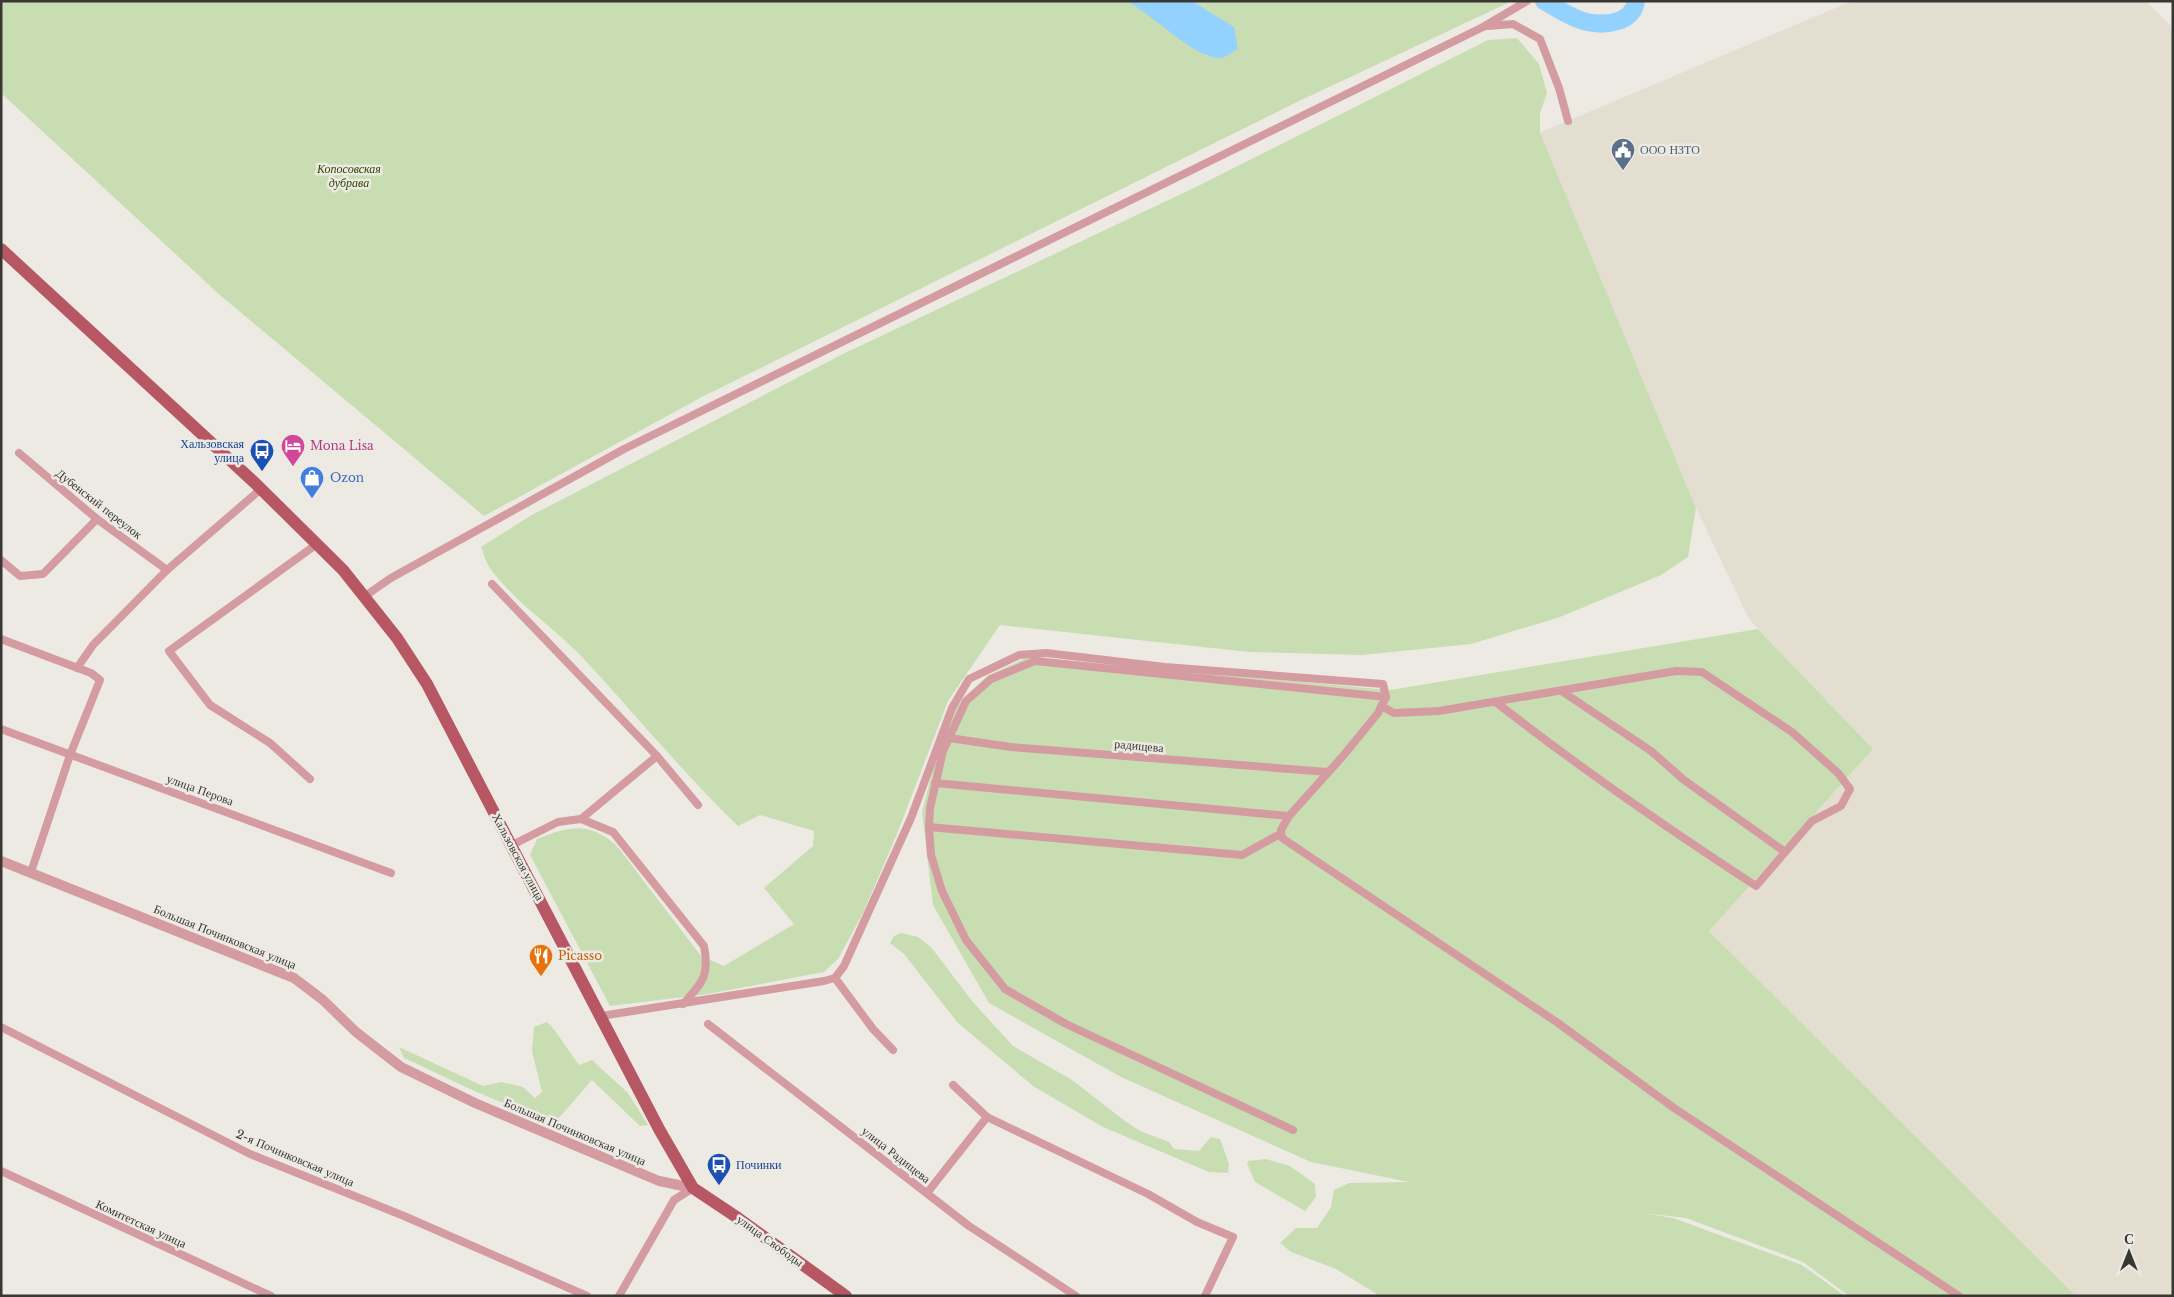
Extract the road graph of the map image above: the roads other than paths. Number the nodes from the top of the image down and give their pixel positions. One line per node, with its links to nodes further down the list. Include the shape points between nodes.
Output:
1 (1528, 1): 2 (street)
2 (1483, 26): 3 (street, via 1513,24 1540,39); 12 (street, via 624,449 391,578)
3 (1568, 121)
4 (1, 248): 6 (main road, Хальзовская улица)
5 (19, 453): 7 (street, Дубенский переулок)
6 (261, 490): 8 (main road, Хальзовская улица); 10 (street)
7 (97, 519): 9 (street, via 43,574 20,576); 10 (street, Дубенский переулок)
8 (317, 544): 12 (main road, Хальзовская улица); 24 (street, via 169,650 210,705 270,743)
9 (1, 560)
10 (167, 570): 14 (street, via 93,645)
11 (492, 584): 22 (street)
12 (365, 596): 31 (main road, Хальзовская улица, via 427,684)
13 (1, 639): 14 (street)
14 (78, 668): 21 (street, via 100,680)
15 (1563, 692): 17 (street); 32 (street, via 1651,751 1684,780); 32 (street, via 1676,671 1702,672 1792,732 1838,773 1850,789 1841,806 1812,821)
16 (1386, 697): 18 (street); 20 (street, via 1034,661 991,679 966,701); 36 (street, via 1383,684 1164,667 1046,653 1019,655 969,679 952,708 908,827 844,966)
17 (1497, 703): 18 (street, via 1394,713); 32 (street, via 1696,847 1756,886)
18 (1381, 706): 23 (street)
19 (1, 729): 21 (street, улица Перова)
20 (949, 738): 23 (street, радищева, via 1011,747); 25 (street)
21 (70, 755): 34 (street); 35 (street, улица Перова)
22 (657, 756): 26 (street); 28 (street)
23 (1328, 772): 27 (street)
24 (310, 779)
25 (935, 783): 27 (street); 29 (street)
26 (698, 805)
27 (1289, 816): 30 (street)
28 (581, 819): 31 (street, via 558,822); 37 (street, via 613,832 704,946 708,964 700,985)
29 (929, 827): 30 (street, via 1242,855); 44 (street, via 931,855 942,891 966,940 1005,988 1066,1024)
30 (1280, 834): 54 (street, via 1558,1024 1674,1108)
31 (512, 845): 38 (main road, Хальзовская улица)
32 (1786, 852)
33 (1, 862): 34 (street, Большая Починковская улица)
34 (31, 872): 46 (street, Большая Починковская улица, via 294,978 401,1067 659,1182)
35 (391, 873)
36 (834, 978): 37 (street); 41 (street)
37 (683, 1004): 38 (street)
38 (601, 1016): 46 (main road, Хальзовская улица)
39 (708, 1024): 47 (street, улица Радищева)
40 (1, 1027): 49 (street, 2-я Починковская улица, via 250,1154 404,1216)
41 (893, 1050)
42 (953, 1085): 43 (street)
43 (987, 1117): 47 (street); 53 (street, via 1233,1237)
44 (1293, 1130)
45 (1, 1171): 48 (street, Комитетская улица)
46 (692, 1188): 50 (street, via 674,1200); 51 (main road, улица Свободы)
47 (927, 1193): 52 (street, улица Радищева, via 970,1226)
48 (271, 1296)
49 (587, 1296)
50 (619, 1296)
51 (846, 1296)
52 (1076, 1296)
53 (1205, 1296)
54 (1959, 1296)

